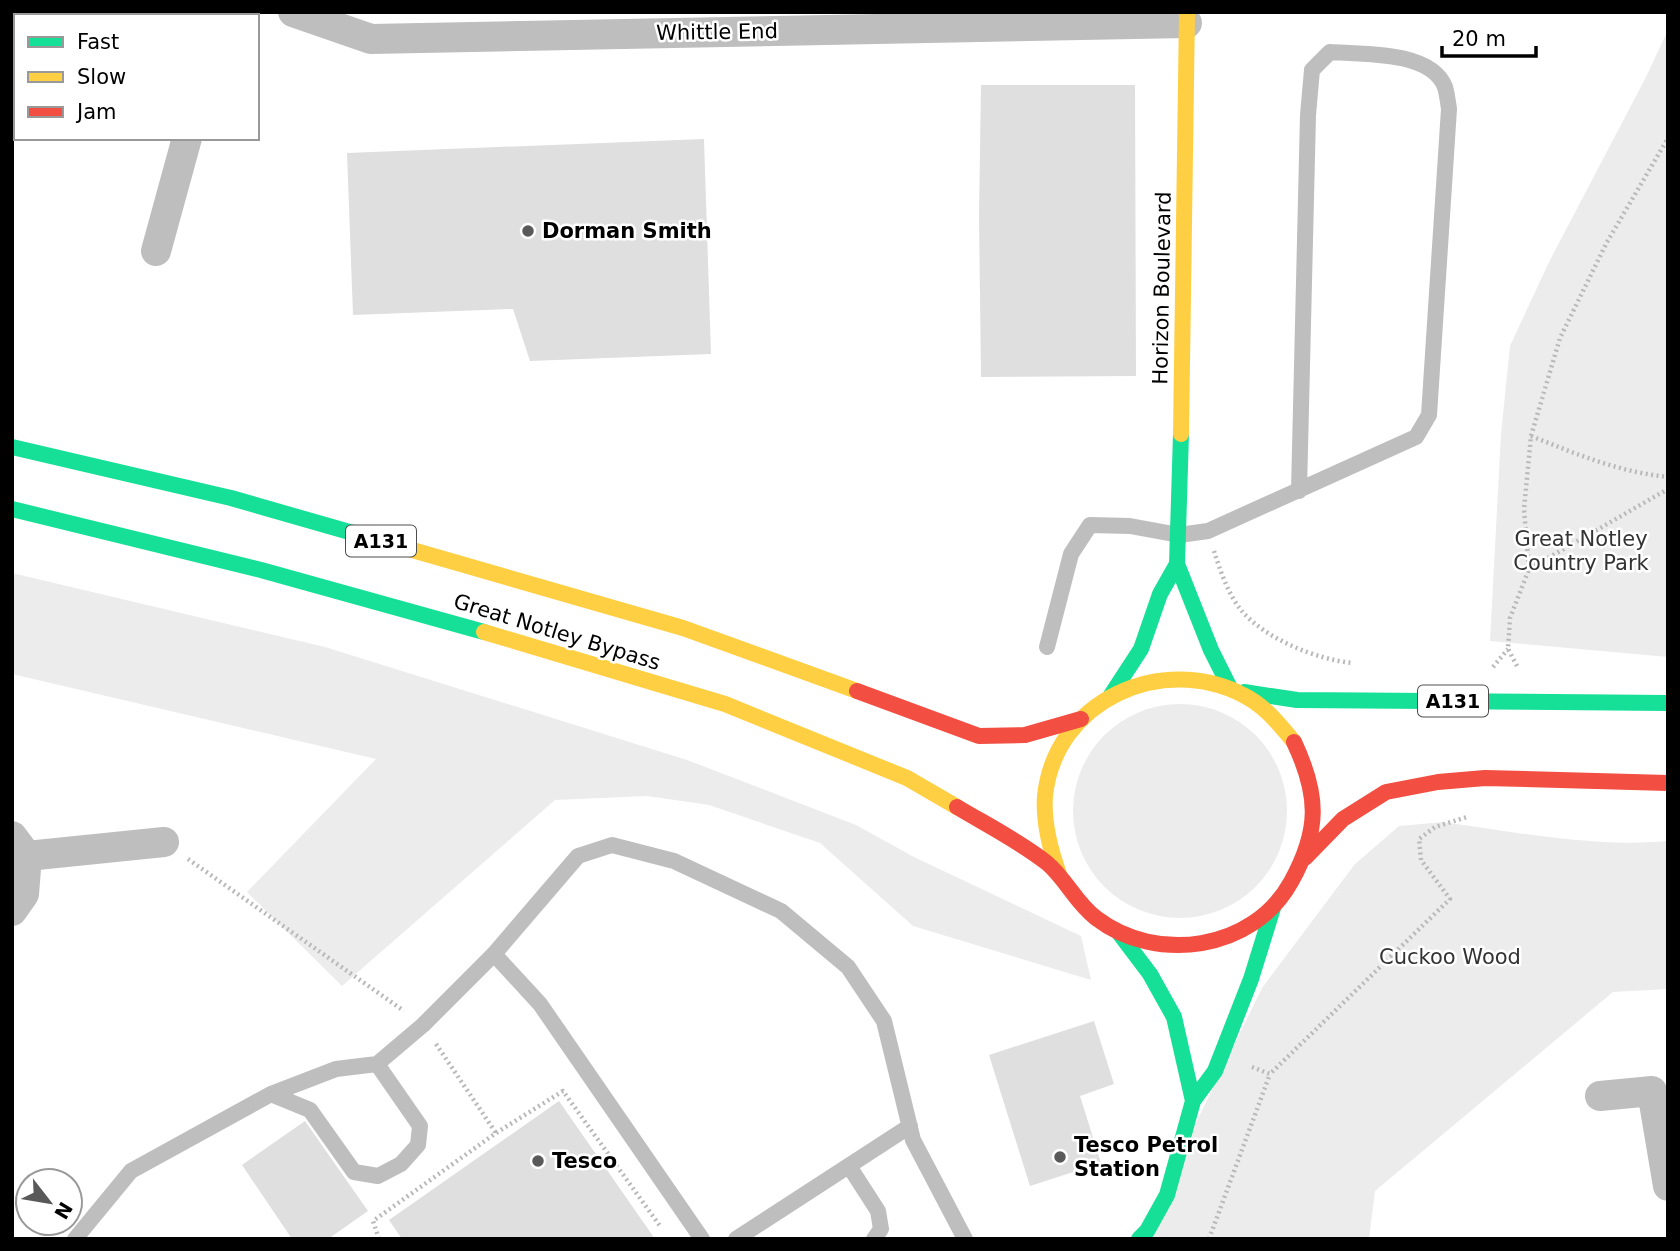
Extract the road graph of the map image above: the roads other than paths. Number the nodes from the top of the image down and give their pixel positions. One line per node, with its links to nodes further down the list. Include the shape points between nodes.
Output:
1 (293, 12): 2 (street, Whittle End, via 371,38)
2 (1187, 18): 8 (main road, Horizon Boulevard)
3 (186, 140): 4 (street)
4 (156, 251)
5 (12, 447): 14 (main road, Great Notley Bypass / A131, via 231,498 683,628 979,736 1025,735)
6 (1299, 491): 6 (lane, via 1416,438 1429,415 1449,109 1444,85 1429,68 1399,57 1330,52 1312,70); 8 (lane, via 1208,531)
7 (12, 509): 19 (main road, Great Notley Bypass, via 151,539 351,592 727,705 914,781 1025,848)
8 (1179, 535): 9 (main road, Horizon Boulevard); 10 (lane, via 1090,525 1071,554)
9 (1177, 564): 11 (main road, Horizon Boulevard, via 1211,650); 12 (main road, Horizon Boulevard, via 1160,594 1141,649)
10 (1047, 647)
11 (1234, 689): 12 (main road, via 1190,677 1149,680); 13 (main road, A131, via 1297,700); 18 (main road, via 1271,713 1296,744 1310,780 1313,820)
12 (1111, 695): 14 (main road)
13 (1668, 704)
14 (1081, 719): 19 (main road, via 1057,753 1045,793 1046,835)
15 (1668, 783): 18 (main road, via 1485,778 1386,792 1343,819)
16 (164, 842): 17 (street)
17 (20, 846): 21 (street, via 24,894)
18 (1305, 858): 20 (main road, via 1292,885)
19 (1059, 874): 22 (main road, via 1085,908)
20 (1273, 908): 22 (main road, via 1239,932 1200,945 1159,945); 27 (main road, via 1215,1072)
21 (12, 911)
22 (1119, 933): 27 (main road, via 1174,1017)
23 (494, 954): 24 (lane); 28 (lane, via 578,856 611,845 674,861 781,911 848,967 884,1021); 32 (lane, via 540,1004)
24 (377, 1064): 25 (lane, via 336,1069); 25 (lane, via 420,1126 418,1145 401,1164 377,1176 354,1172 310,1110)
25 (271, 1094): 31 (lane, via 131,1171)
26 (1600, 1097): 30 (street, via 1652,1091)
27 (1193, 1101): 36 (main road, via 1167,1195)
28 (910, 1126): 29 (lane); 35 (lane)
29 (849, 1166): 33 (lane); 34 (lane, via 878,1212 881,1228)
30 (1668, 1186)
31 (75, 1239)
32 (702, 1239)
33 (736, 1239)
34 (874, 1239)
35 (965, 1239)
36 (1139, 1239)

